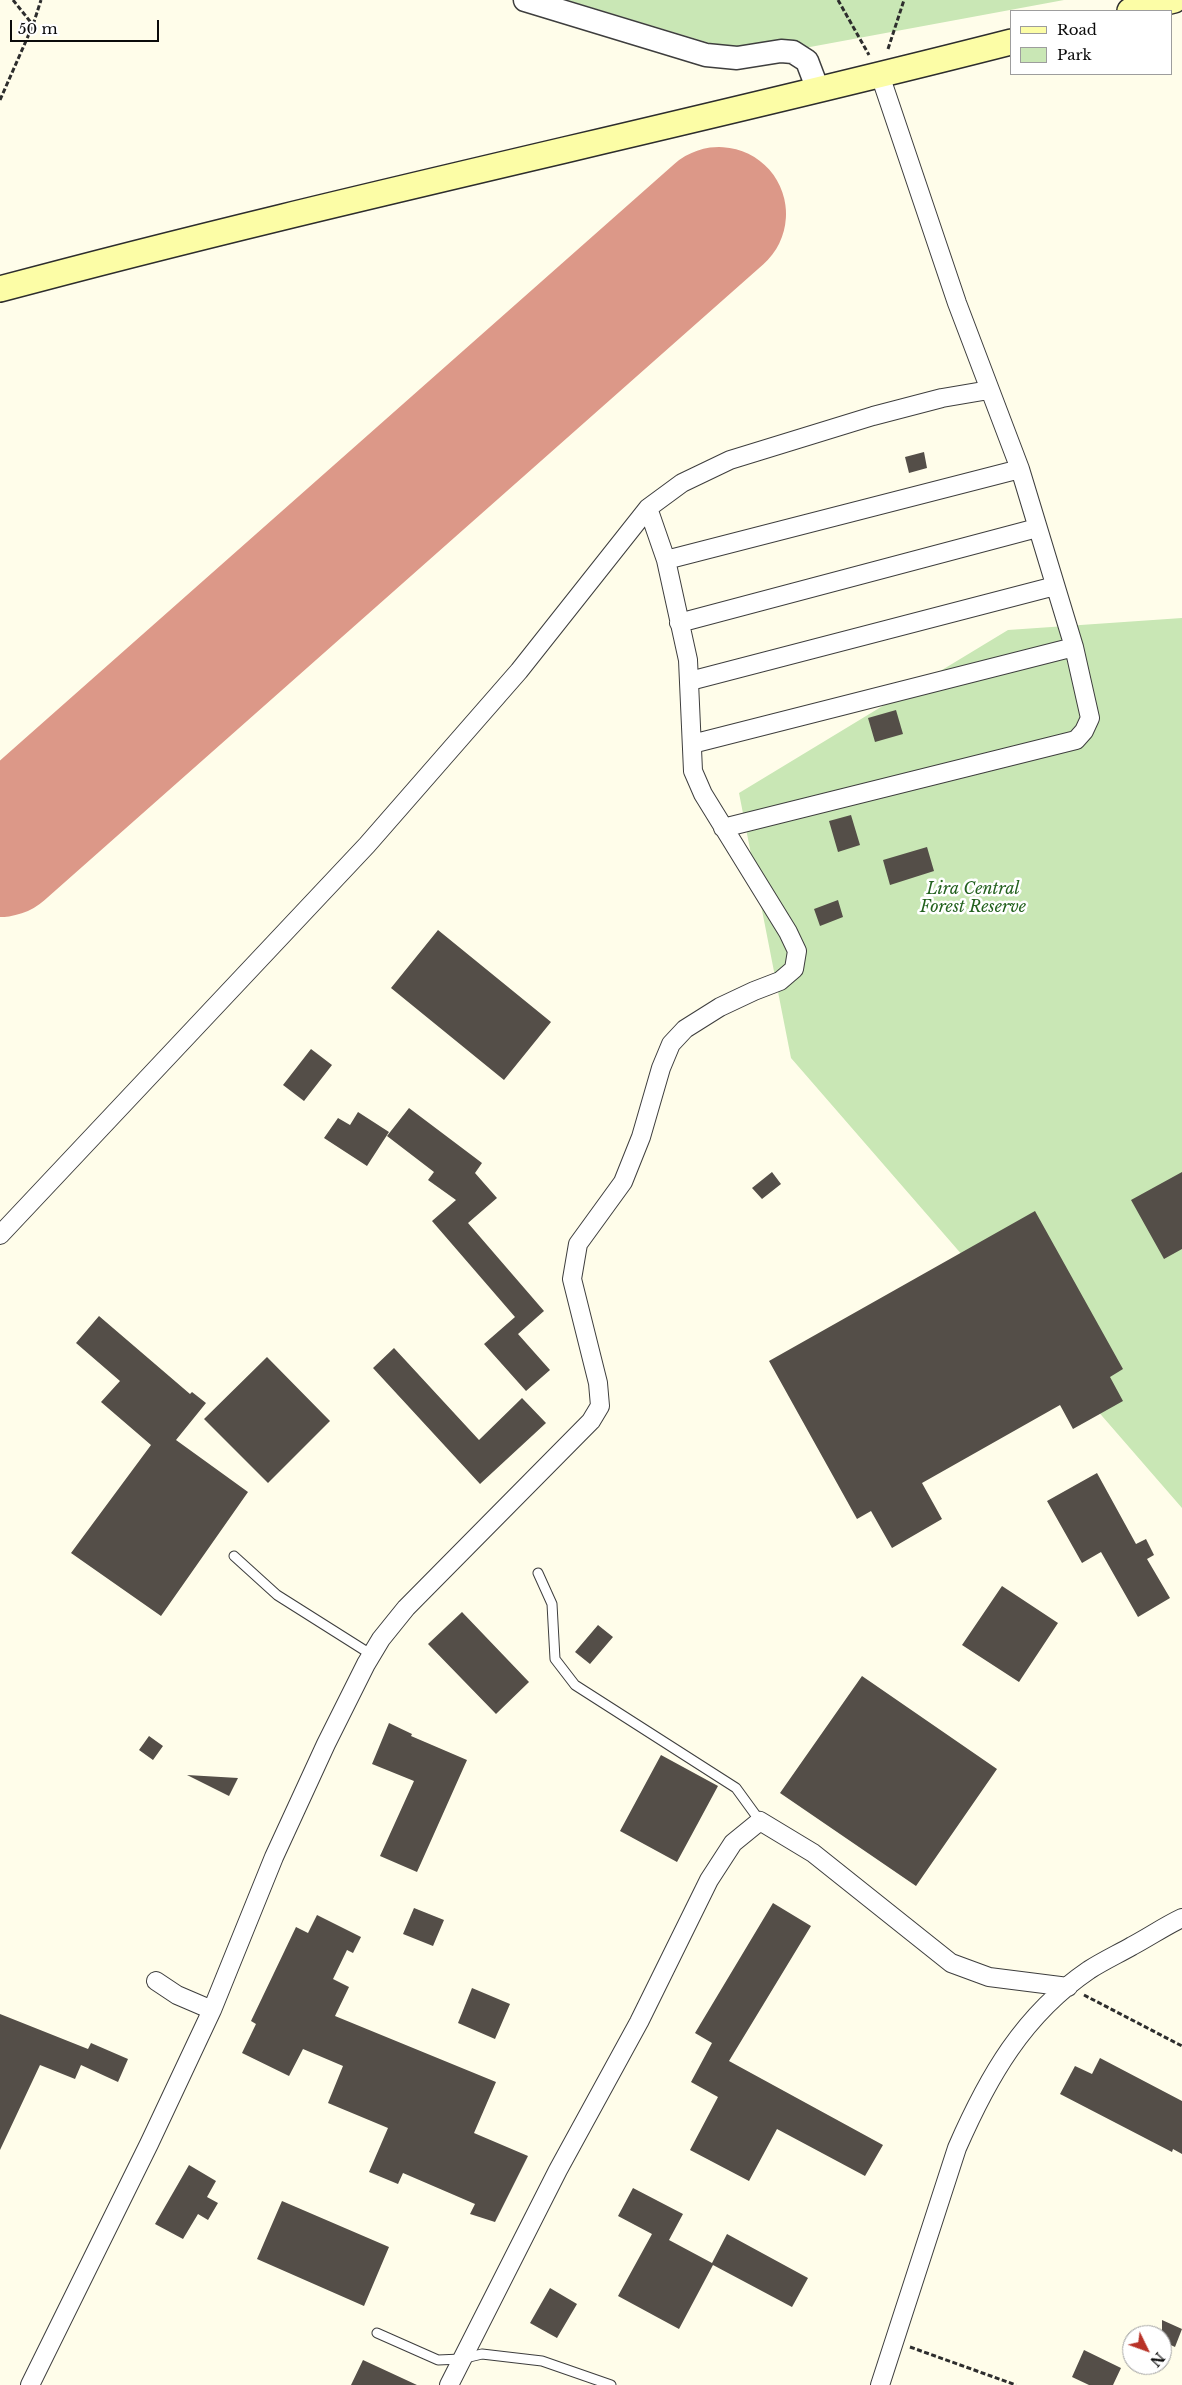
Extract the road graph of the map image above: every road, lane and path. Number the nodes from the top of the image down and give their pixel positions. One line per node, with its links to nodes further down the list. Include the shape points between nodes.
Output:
1 (13, 0): 8 (path)
2 (41, 0): 8 (path)
3 (525, 0): 11 (street, via 706,55 737,58 793,52 807,61)
4 (838, 0): 10 (path)
5 (904, 0): 10 (path)
6 (1174, 0): 7 (main road)
7 (1134, 10)
8 (33, 25): 12 (path)
9 (1010, 42): 10 (main road)
10 (880, 75): 11 (main road); 14 (street)
11 (818, 90): 13 (main road, via 150,249)
12 (0, 100)
13 (0, 289)
14 (989, 390): 15 (street); 16 (street, via 890,412 730,460 682,483)
15 (1020, 469): 17 (street); 18 (street)
16 (648, 508): 18 (street); 25 (street, via 518,671 367,845)
17 (1037, 528): 19 (street); 20 (street)
18 (666, 560): 20 (street)
19 (1055, 586): 21 (street); 22 (street)
20 (679, 622): 22 (street)
21 (1074, 647): 23 (street); 24 (street, via 1090,718 1076,740)
22 (690, 681): 23 (street)
23 (692, 744): 24 (street, via 693,771)
24 (723, 828): 28 (street, via 788,932 797,951 794,969 780,981 720,1007 686,1029 670,1044 641,1137 623,1182 578,1244 573,1267 572,1279 598,1383 600,1406 590,1421 406,1608)
25 (0, 1236)
26 (234, 1556): 28 (lane, via 277,1595)
27 (538, 1573): 29 (lane, via 552,1604 555,1659 575,1685 736,1788)
28 (372, 1655): 33 (street, via 300,1798)
29 (760, 1821): 32 (street, via 813,1854 951,1963 989,1977); 37 (street, via 732,1843 709,1880 640,2022 562,2162)
30 (1182, 1918): 32 (street, via 1089,1970)
31 (156, 1982): 33 (street)
32 (1068, 1987): 34 (path); 36 (street, via 1030,2022 1012,2044 974,2110 943,2187)
33 (212, 2010): 38 (street)
34 (1182, 2046)
35 (377, 2333): 37 (lane, via 438,2360)
36 (895, 2342): 41 (street); 42 (path)
37 (461, 2359): 39 (street); 40 (lane, via 482,2354 542,2361)
38 (30, 2385)
39 (449, 2385)
40 (611, 2385)
41 (880, 2385)
42 (1016, 2385)

